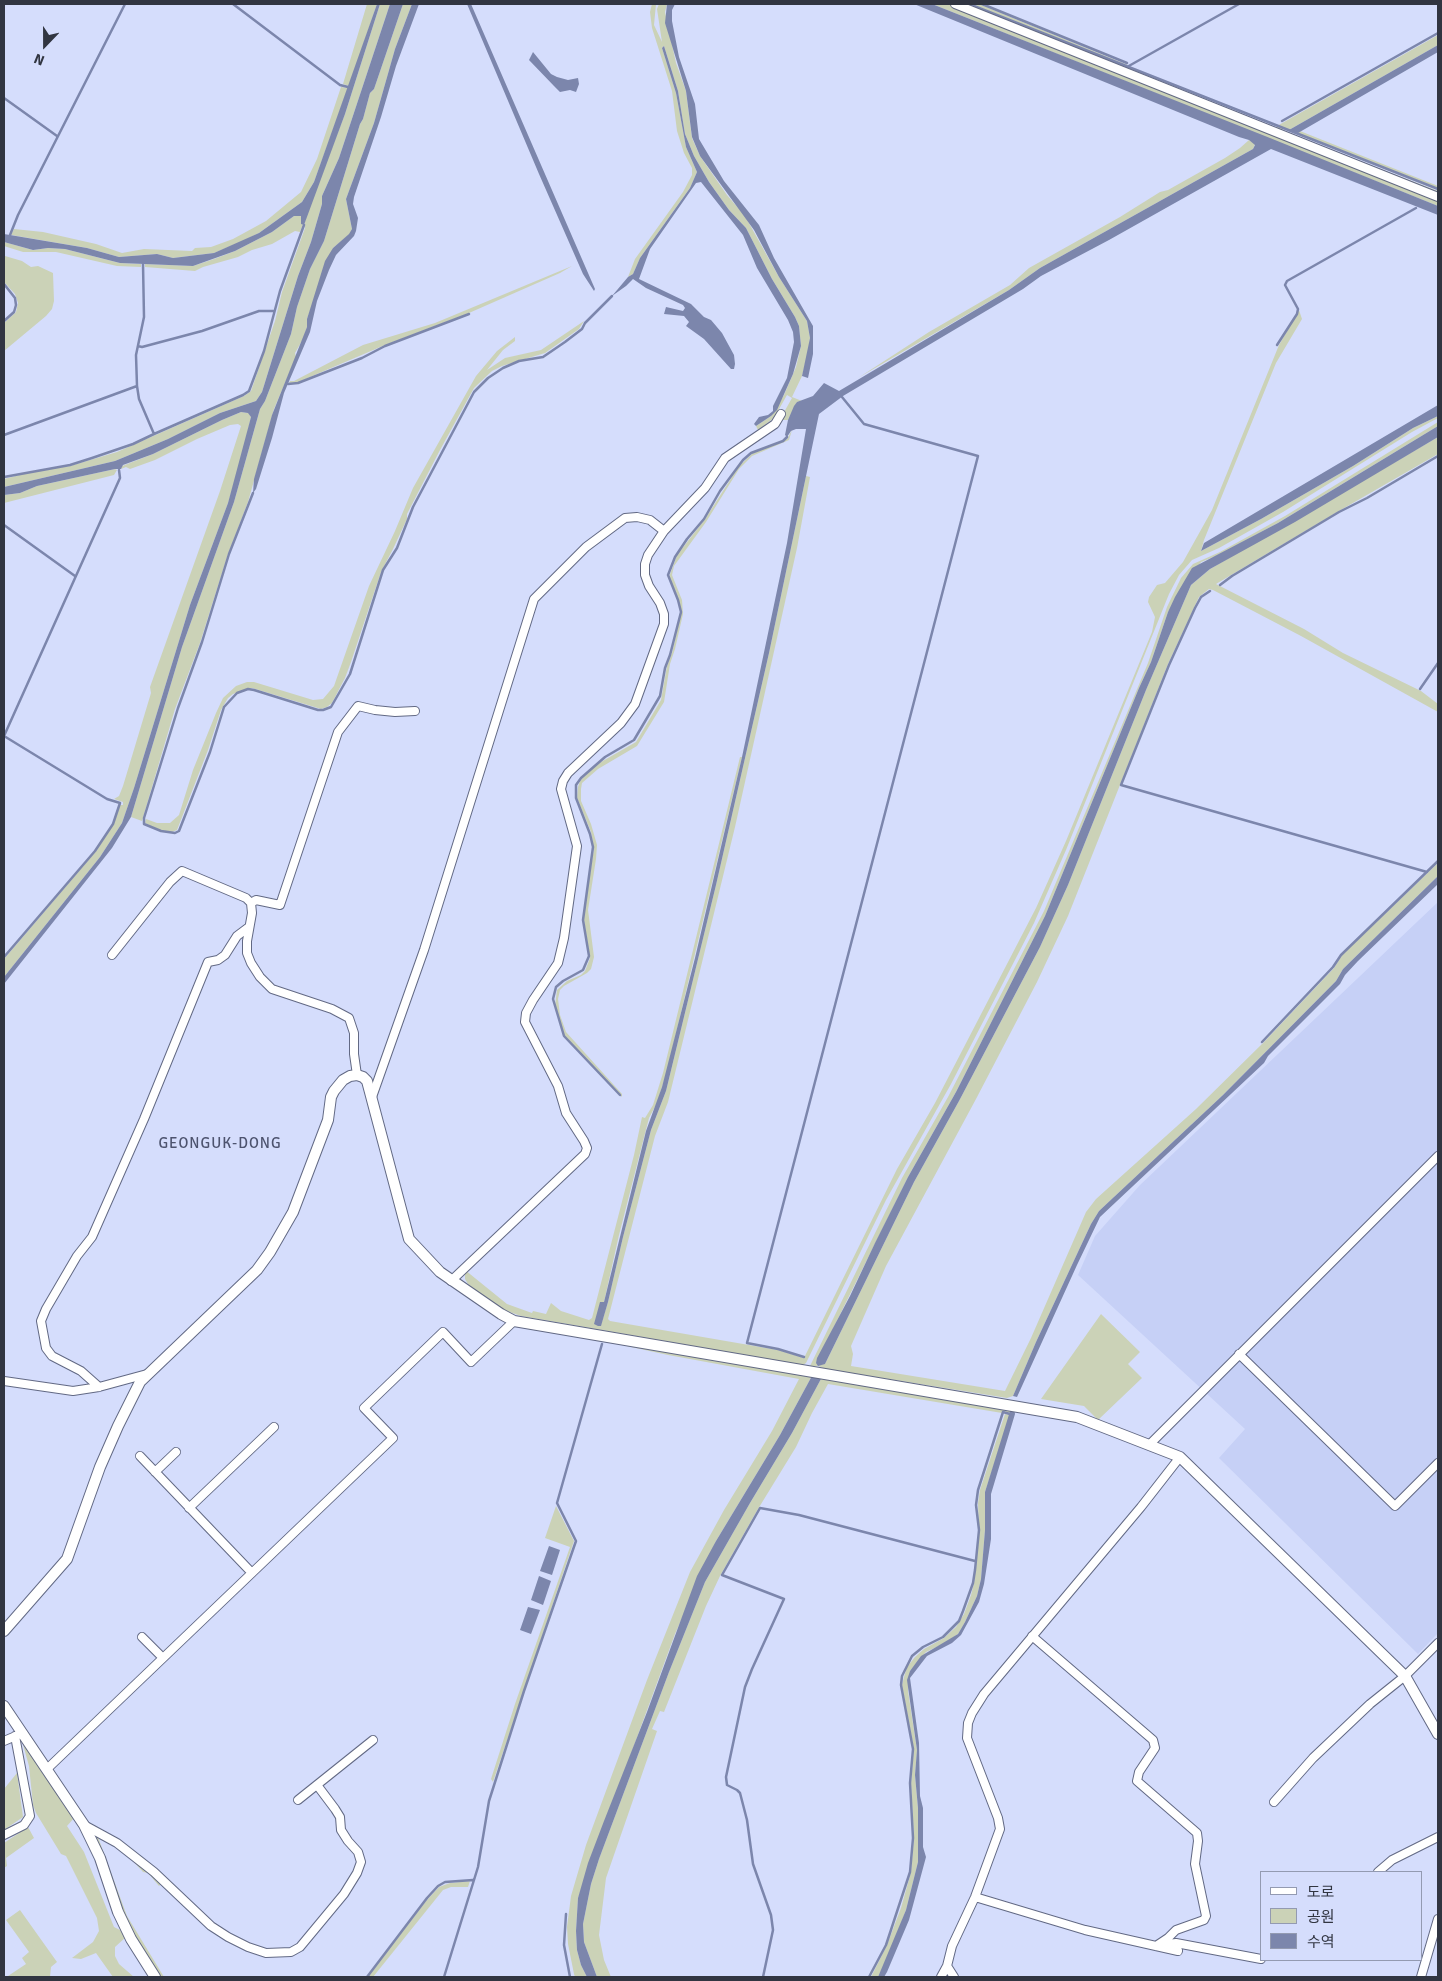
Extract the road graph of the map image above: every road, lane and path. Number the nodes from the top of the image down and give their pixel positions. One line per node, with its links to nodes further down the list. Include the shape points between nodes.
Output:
1 (956, 4): 2 (street)
2 (1438, 197)
3 (782, 414): 4 (street, via 775,424 725,458 705,488)
4 (664, 531): 10 (street, via 650,520 625,518 586,548 534,600 424,950); 12 (street, via 648,555 645,575 660,603 664,624 635,704 621,723 563,781 562,790 577,846 564,938 558,962 526,1013 525,1022 558,1086 566,1113 584,1141 586,1154)
5 (415, 711): 6 (street, via 395,712 358,706 338,732 280,905 256,900)
6 (251, 903): 7 (street); 8 (street, via 182,871)
7 (249, 927): 9 (street, via 247,952 260,977 272,988 349,1018 354,1033); 17 (street, via 236,936 225,955 208,962 92,1237 72,1264 42,1321 46,1348 52,1356 81,1371)
8 (112, 955)
9 (357, 1075): 10 (street, via 368,1081); 15 (street, via 343,1080 331,1097 328,1120 297,1203 270,1252 257,1270)
10 (372, 1096): 12 (street, via 409,1239)
11 (1438, 1156): 14 (street)
12 (451, 1280): 13 (street)
13 (514, 1321): 19 (street, via 1077,1417); 26 (street, via 471,1362 443,1332 378,1394 364,1408 394,1438)
14 (1239, 1354): 19 (street); 23 (street, via 1395,1506)
15 (147, 1374): 17 (street); 27 (street, via 140,1382 100,1467 67,1560)
16 (4, 1382): 17 (street, via 73,1391)
17 (99, 1387)
18 (274, 1427): 25 (street)
19 (1149, 1445): 22 (street)
20 (176, 1452): 24 (street)
21 (140, 1456): 24 (street)
22 (1180, 1457): 28 (street, via 1142,1507); 32 (street)
23 (1438, 1463)
24 (155, 1472): 25 (street)
25 (189, 1508): 26 (street)
26 (252, 1573): 31 (street)
27 (4, 1631)
28 (1032, 1636): 46 (street, via 977,1703 968,1723 967,1738 1000,1829); 48 (street, via 1154,1740 1155,1748 1139,1772 1137,1781 1197,1833 1195,1864 1206,1916 1204,1920 1176,1930)
29 (142, 1637): 31 (street)
30 (1438, 1643): 32 (street)
31 (163, 1658): 38 (street)
32 (1405, 1676): 35 (street); 41 (street, via 1313,1758)
33 (4, 1706): 34 (street)
34 (19, 1734): 37 (street); 38 (street); 43 (street, via 30,1816 24,1825)
35 (1438, 1734)
36 (372, 1740): 39 (street)
37 (4, 1741)
38 (47, 1769): 42 (street)
39 (317, 1786): 40 (street); 42 (street, via 335,1809 341,1830 358,1852 361,1862 344,1894 300,1946 291,1952 266,1953 228,1937 117,1843)
40 (298, 1800)
41 (1274, 1802)
42 (84, 1825): 52 (street, via 100,1858 118,1912)
43 (4, 1835)
44 (1438, 1837): 45 (street, via 1392,1860)
45 (1379, 1871)
46 (975, 1898): 48 (street, via 1085,1930); 51 (street, via 952,1946)
47 (1438, 1920): 55 (street)
48 (1156, 1946): 49 (street); 50 (street, via 1176,1943)
49 (1178, 1951)
50 (1260, 1959)
51 (947, 1966): 53 (street); 54 (street)
52 (155, 1977)
53 (941, 1977)
54 (954, 1977)
55 (1421, 1977)

